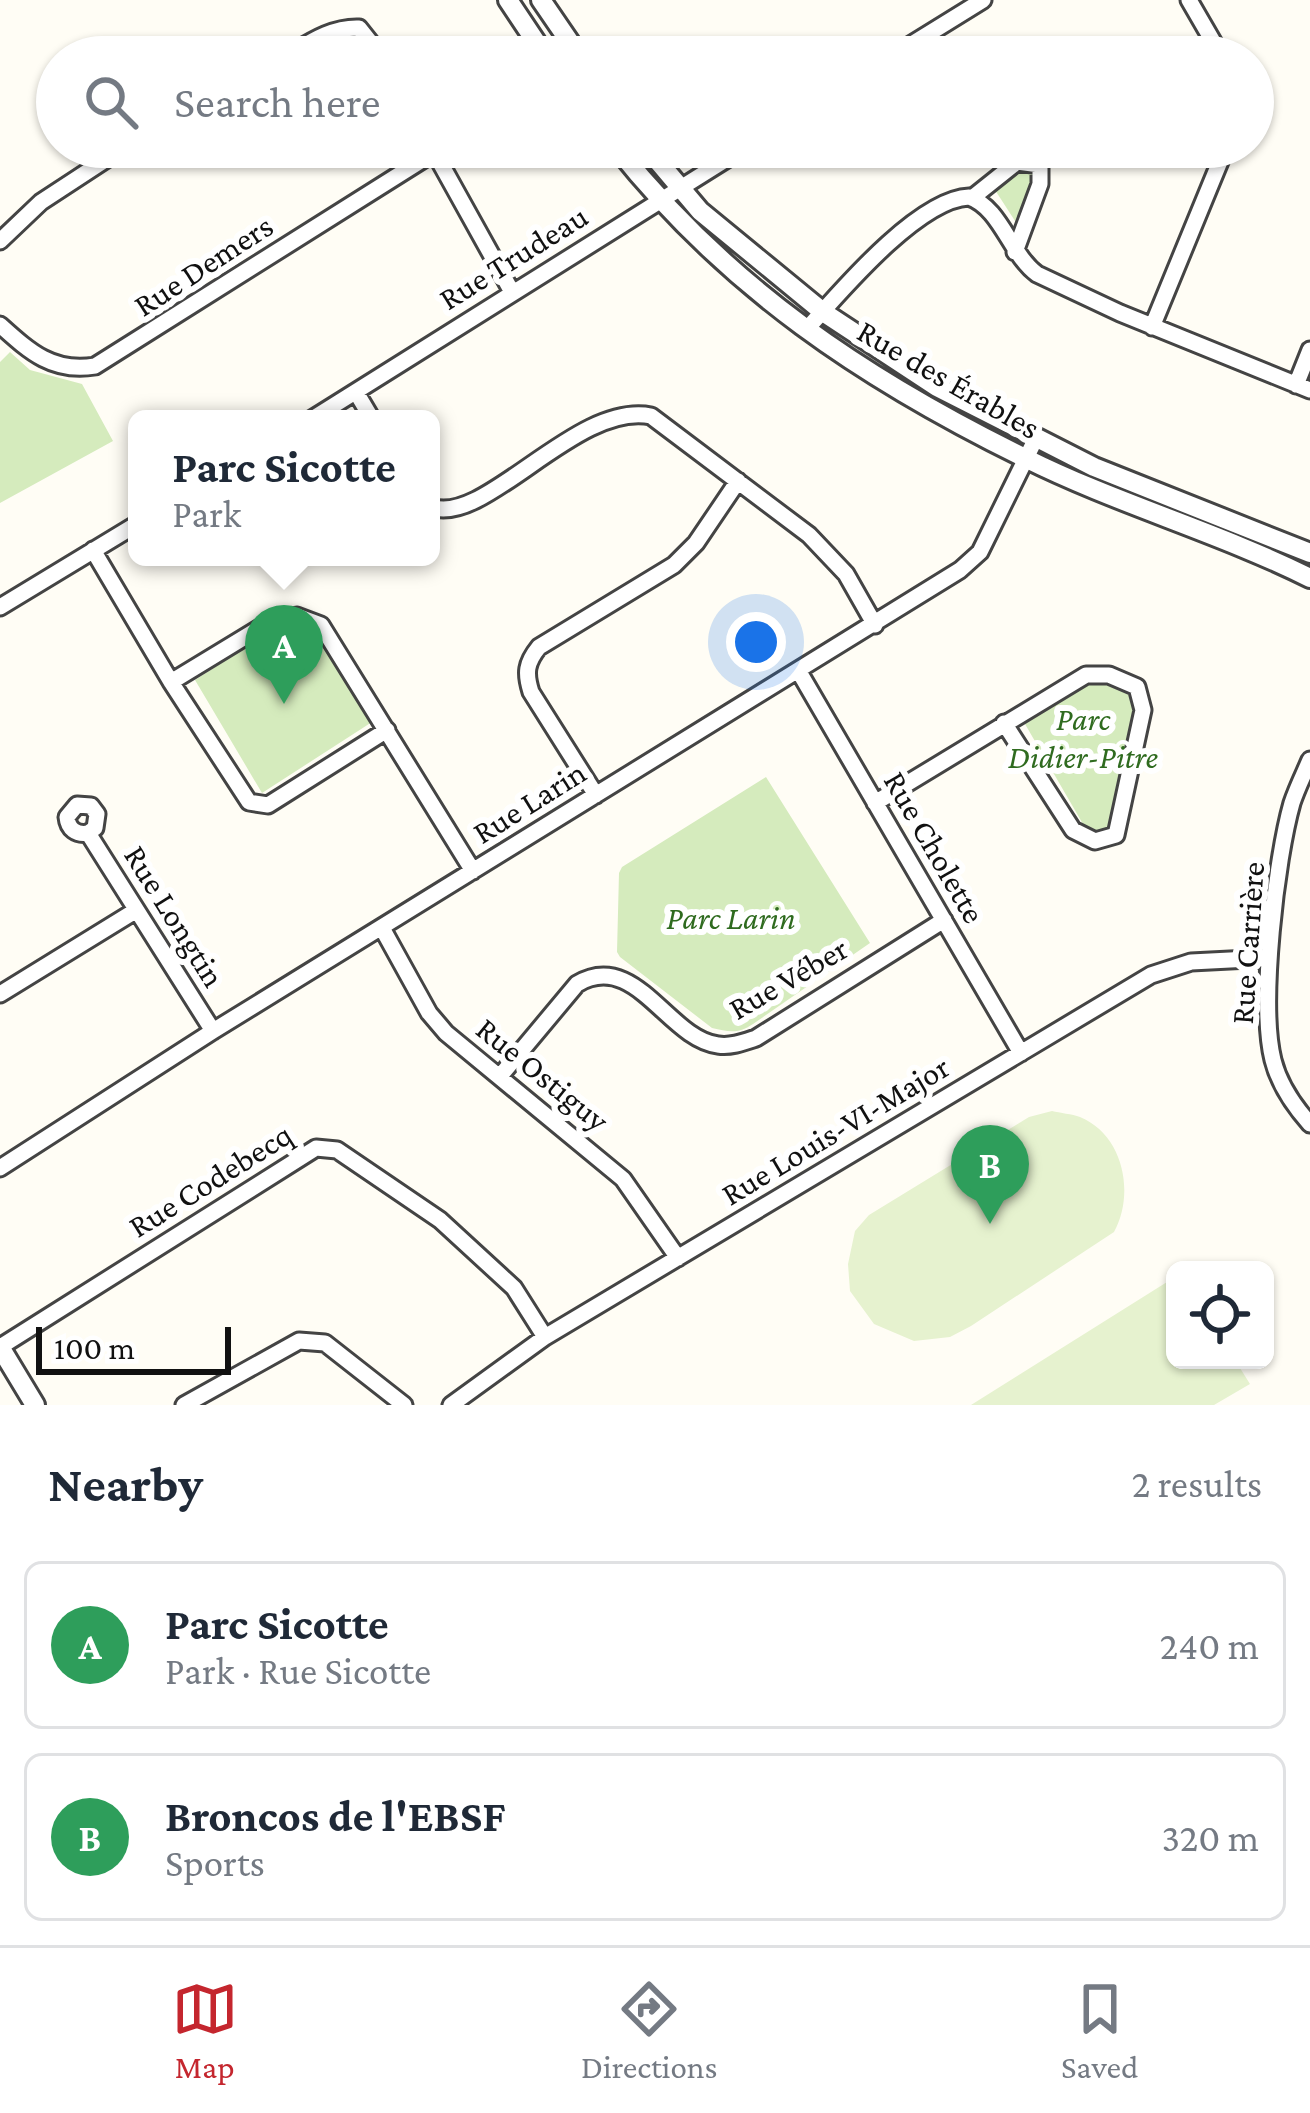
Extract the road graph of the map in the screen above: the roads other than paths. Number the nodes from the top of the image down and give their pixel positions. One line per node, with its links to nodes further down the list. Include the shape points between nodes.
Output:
1 (508, 0): 7 (street)
2 (541, 0): 8 (street)
3 (983, 0): 9 (street)
4 (1189, 0): 10 (street)
5 (326, 36): 6 (street, via 344,27)
6 (365, 36)
7 (532, 36)
8 (566, 36)
9 (925, 36)
10 (1210, 36)
11 (93, 168): 23 (street)
12 (405, 168): 27 (street, Rue Demers, via 95,366 51,365)
13 (443, 168): 25 (street)
14 (633, 168): 22 (street, Rue des Érables)
15 (662, 168): 20 (street, Rue des Érables)
16 (712, 168): 20 (street, Rue Trudeau)
17 (1010, 168): 21 (street)
18 (1040, 168): 24 (street)
19 (1217, 168): 28 (street)
20 (679, 189): 22 (street, Rue Trudeau); 26 (street, Rue des Érables)
21 (972, 198): 24 (street, via 987,207); 26 (street, via 950,202 893,239)
22 (659, 201): 25 (street, Rue Trudeau); 29 (street, Rue des Érables)
23 (0, 241)
24 (1015, 252): 28 (street, via 1063,288)
25 (512, 292): 32 (street, Rue Trudeau)
26 (823, 312): 29 (street); 35 (street, Rue des Érables, via 937,387)
27 (0, 326)
28 (1153, 327): 31 (street)
29 (807, 329): 36 (street, Rue des Érables, via 880,380)
30 (1310, 350): 31 (street)
31 (1303, 388)
32 (356, 392): 33 (street, Rue Trudeau); 34 (street)
33 (327, 410)
34 (367, 410)
35 (1036, 438): 36 (street, Rue Larin); 41 (street, Rue des Érables)
36 (1026, 459): 42 (street, Rue des Érables); 44 (street, Rue Larin, via 980,552)
37 (738, 482): 38 (street, via 651,416 632,412 597,423 470,502); 44 (street, via 829,554); 50 (street, via 674,565 528,660 531,692)
38 (440, 510)
39 (128, 529): 40 (street)
40 (93, 550): 43 (street); 46 (street)
41 (1310, 554)
42 (1310, 578)
43 (0, 607)
44 (875, 625): 45 (street, Rue Larin)
45 (798, 670): 50 (street, Rue Larin); 51 (street, Rue Cholette)
46 (171, 682): 48 (street, via 273,620 309,619 329,635); 48 (street, via 254,805 268,806)
47 (1004, 723): 47 (street, via 1072,830 1095,841 1116,835 1143,710 1137,687 1086,675); 51 (street)
48 (387, 730): 53 (street)
49 (1310, 760): 57 (street, Rue Carrière, via 1285,838)
50 (596, 796): 53 (street, Rue Larin)
51 (875, 803): 55 (street, Rue Cholette)
52 (88, 833): 54 (street, Rue Longtin)
53 (473, 871): 56 (street, Rue Larin)
54 (135, 911): 58 (street); 59 (street, Rue Longtin)
55 (944, 920): 60 (street, Rue Cholette); 61 (street, Rue Véber, via 736,1044 714,1046 618,976 590,976)
56 (382, 928): 59 (street, Rue Larin); 61 (street, Rue Ostiguy, via 429,1013)
57 (1269, 958): 60 (street, Rue Louis-VI-Major, via 1191,962 1151,975); 62 (street, Rue Carrière, via 1274,1061)
58 (0, 994)
59 (213, 1031): 63 (street, Rue Larin)
60 (1021, 1053): 64 (street, Rue Louis-VI-Major)
61 (501, 1075): 64 (street, Rue Ostiguy, via 623,1179)
62 (1310, 1124)
63 (0, 1168)
64 (678, 1258): 65 (street, Rue Louis-VI-Major)
65 (545, 1337): 66 (street, Rue Codebecq, via 514,1288 440,1220 337,1150 316,1148); 70 (street, Rue Louis-VI-Major)
66 (0, 1347): 67 (street)
67 (35, 1405)
68 (184, 1405): 69 (street, via 312,1340)
69 (404, 1405)
70 (451, 1405)

